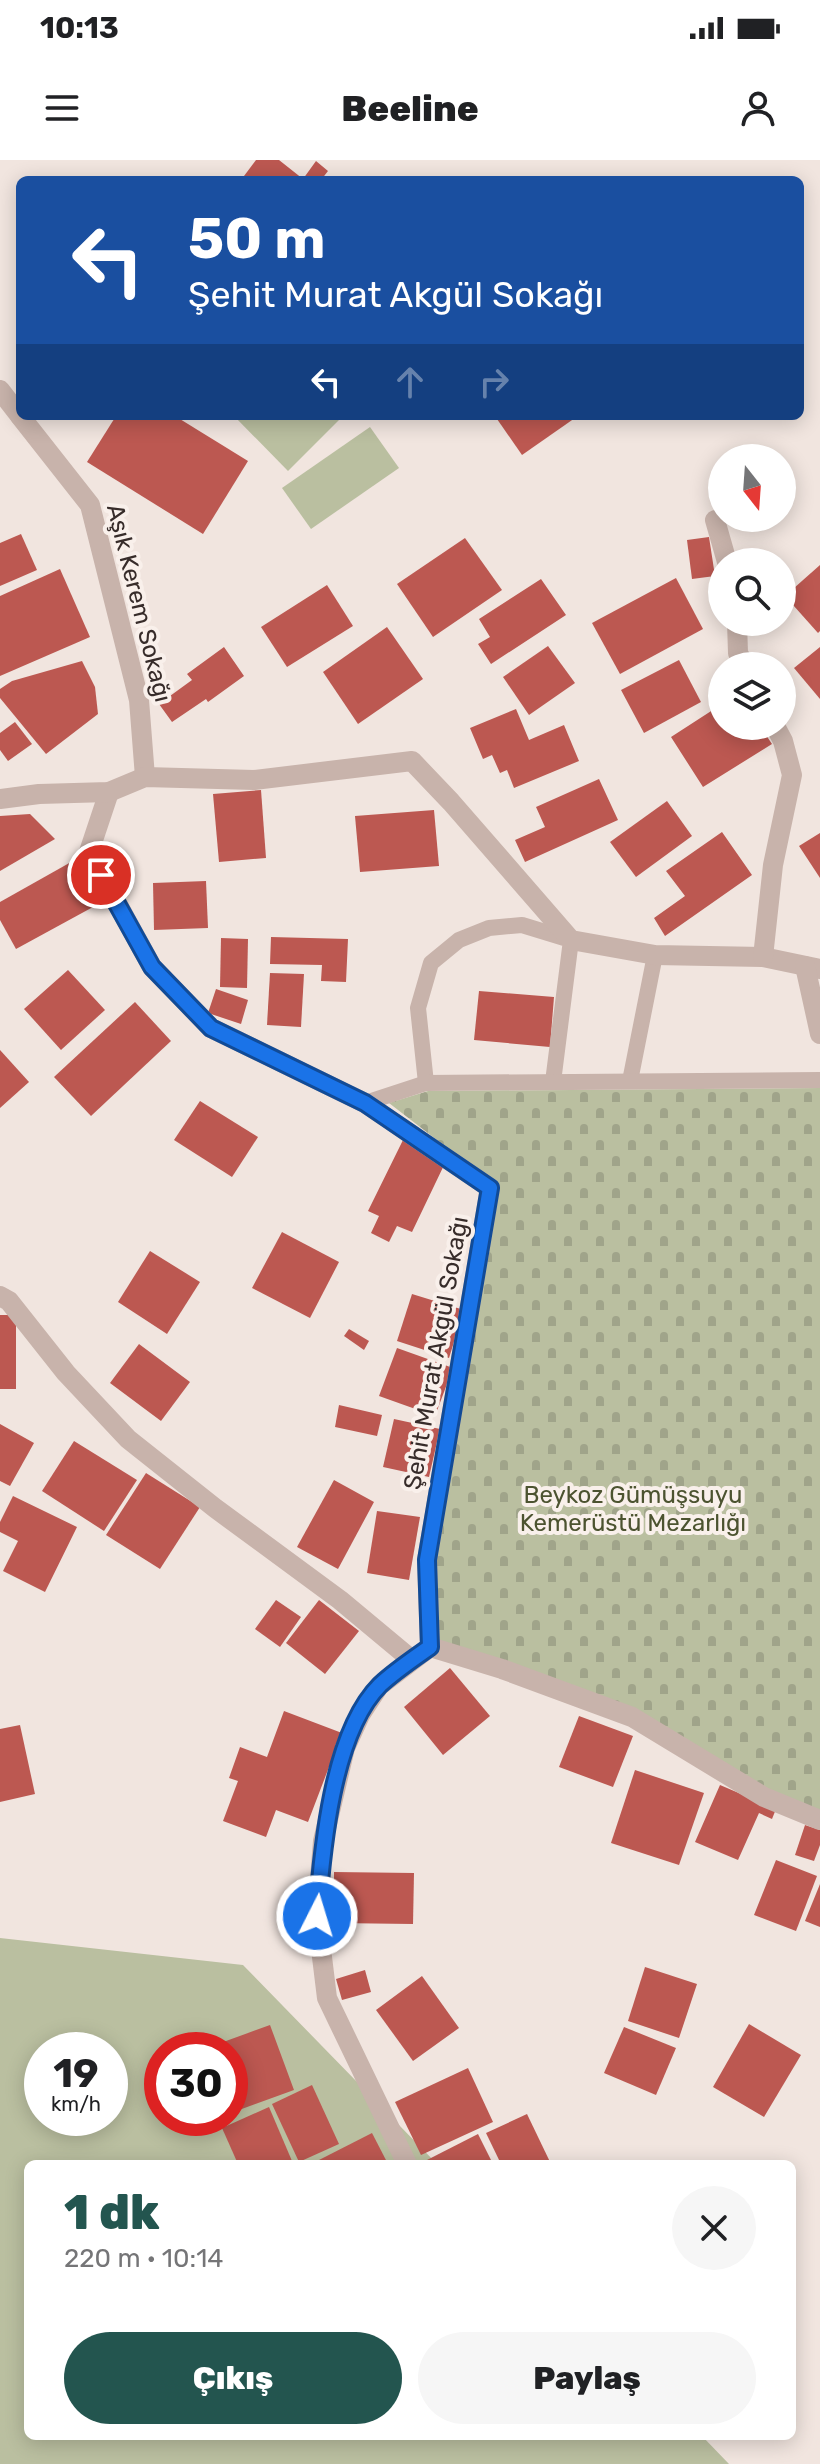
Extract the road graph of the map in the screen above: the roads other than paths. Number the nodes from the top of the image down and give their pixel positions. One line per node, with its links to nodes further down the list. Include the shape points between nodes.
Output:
1 (0, 390): 2 (street, Aşık Kerem Sokağı)
2 (16, 411)
3 (23, 420): 5 (street, Aşık Kerem Sokağı, via 90,505 139,700)
4 (782, 740): 10 (street, via 792,775 773,865)
5 (145, 777): 6 (street); 8 (street, via 254,780 412,761)
6 (109, 792): 7 (street); 17 (street, Şehit Murat Akgül Sokağı, via 89,852 152,967 211,1028)
7 (0, 799)
8 (571, 940): 9 (street); 15 (lane); 16 (lane, via 522,925 489,928 459,940 431,963 418,1008)
9 (655, 955): 10 (street); 14 (lane)
10 (763, 957): 11 (street)
11 (812, 968): 12 (street)
12 (820, 1034)
13 (820, 1080): 14 (lane)
14 (630, 1081): 15 (lane)
15 (553, 1082): 16 (lane)
16 (426, 1083): 17 (lane)
17 (365, 1103): 19 (street, Şehit Murat Akgül Sokağı, via 490,1188 427,1560)
18 (0, 1296): 20 (street, via 128,1439)
19 (430, 1647): 20 (street); 21 (street, via 632,1717 764,1797)
20 (412, 1660): 22 (street, via 379,1686 345,1748 323,1841 317,1916 327,1998)
21 (820, 1820)
22 (405, 2160)

